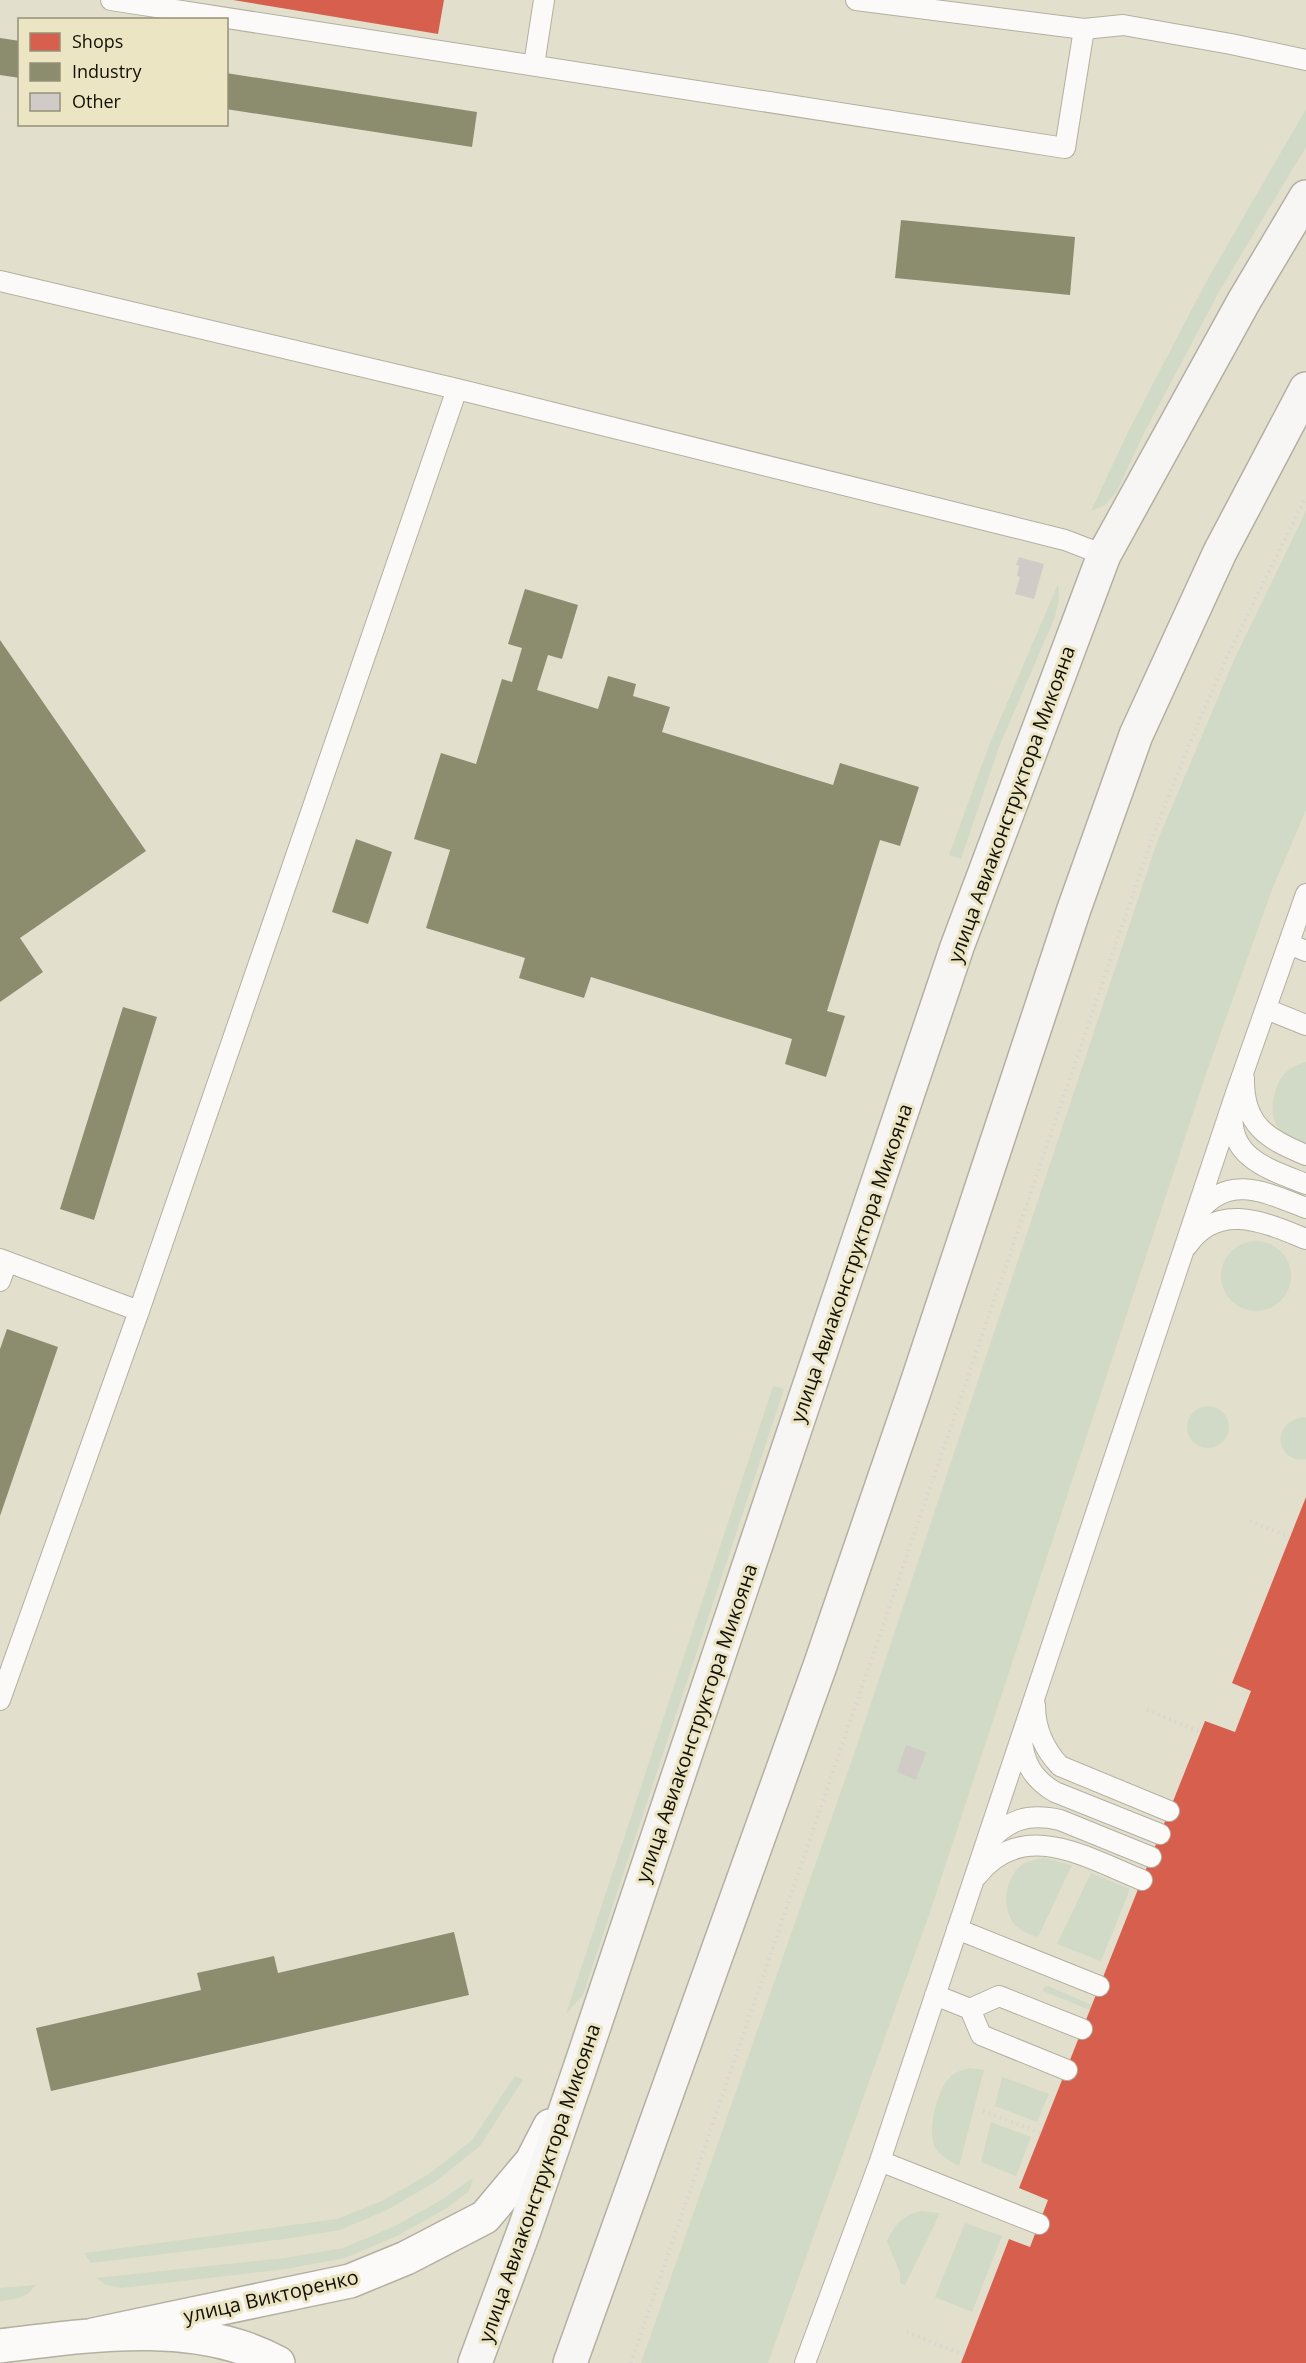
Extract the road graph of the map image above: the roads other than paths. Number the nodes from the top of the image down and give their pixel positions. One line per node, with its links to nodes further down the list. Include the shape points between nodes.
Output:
1 (111, 0): 6 (lane)
2 (544, 0): 6 (lane)
3 (856, 0): 4 (lane)
4 (1084, 29): 5 (lane, via 1122,25); 6 (lane, via 1065,148)
5 (1306, 60)
6 (534, 65)
7 (1306, 197): 11 (street, улица Авиаконструктора Микояна)
8 (0, 281): 9 (lane)
9 (457, 389): 11 (lane, via 1013,526); 26 (lane)
10 (1306, 389): 49 (street, via 1220,552 1136,735 821,1663)
11 (1104, 555): 41 (street, улица Авиаконструктора Микояна, via 957,947)
12 (1306, 894): 13 (lane)
13 (1297, 947): 14 (lane)
14 (1266, 1009): 15 (lane); 16 (lane)
15 (1306, 1025)
16 (1247, 1060): 17 (lane); 18 (lane, via 1245,1100 1254,1122 1273,1140)
17 (1236, 1093): 19 (lane, via 1232,1127 1239,1145 1264,1167); 21 (lane)
18 (1306, 1155)
19 (1306, 1184)
20 (1306, 1208): 21 (lane, via 1253,1189 1230,1190 1211,1199)
21 (1192, 1224): 23 (lane)
22 (1306, 1239): 23 (lane, via 1250,1218 1224,1220 1193,1237)
23 (1181, 1259): 27 (lane)
24 (3, 1260): 25 (lane); 26 (lane)
25 (0, 1281)
26 (139, 1311): 28 (lane)
27 (1036, 1692): 29 (lane); 30 (lane, via 1040,1736 1060,1766)
28 (0, 1700)
29 (1025, 1725): 31 (lane, via 1024,1756 1032,1773 1046,1787); 32 (lane)
30 (1169, 1811)
31 (1160, 1834)
32 (982, 1853): 33 (lane, via 1002,1828 1035,1817 1060,1820); 35 (lane)
33 (1151, 1857)
34 (1142, 1880): 35 (lane, via 1063,1849 1036,1844 998,1854 987,1863)
35 (971, 1889): 36 (lane)
36 (957, 1929): 37 (lane); 38 (lane)
37 (1100, 1986)
38 (935, 1995): 39 (lane); 43 (lane)
39 (970, 2009): 40 (lane, via 999,1996); 42 (lane, via 981,2036)
40 (1082, 2029)
41 (580, 2068): 45 (street, улица Викторенко, via 532,2161 485,2217 460,2231 350,2281); 48 (street, улица Авиаконструктора Микояна)
42 (1067, 2070)
43 (880, 2161): 44 (lane); 50 (lane)
44 (1039, 2224)
45 (83, 2336): 46 (street, улица Викторенко); 47 (street, улица Викторенко, via 146,2334 223,2342)
46 (0, 2346)
47 (278, 2363)
48 (475, 2363)
49 (570, 2363)
50 (805, 2363)

